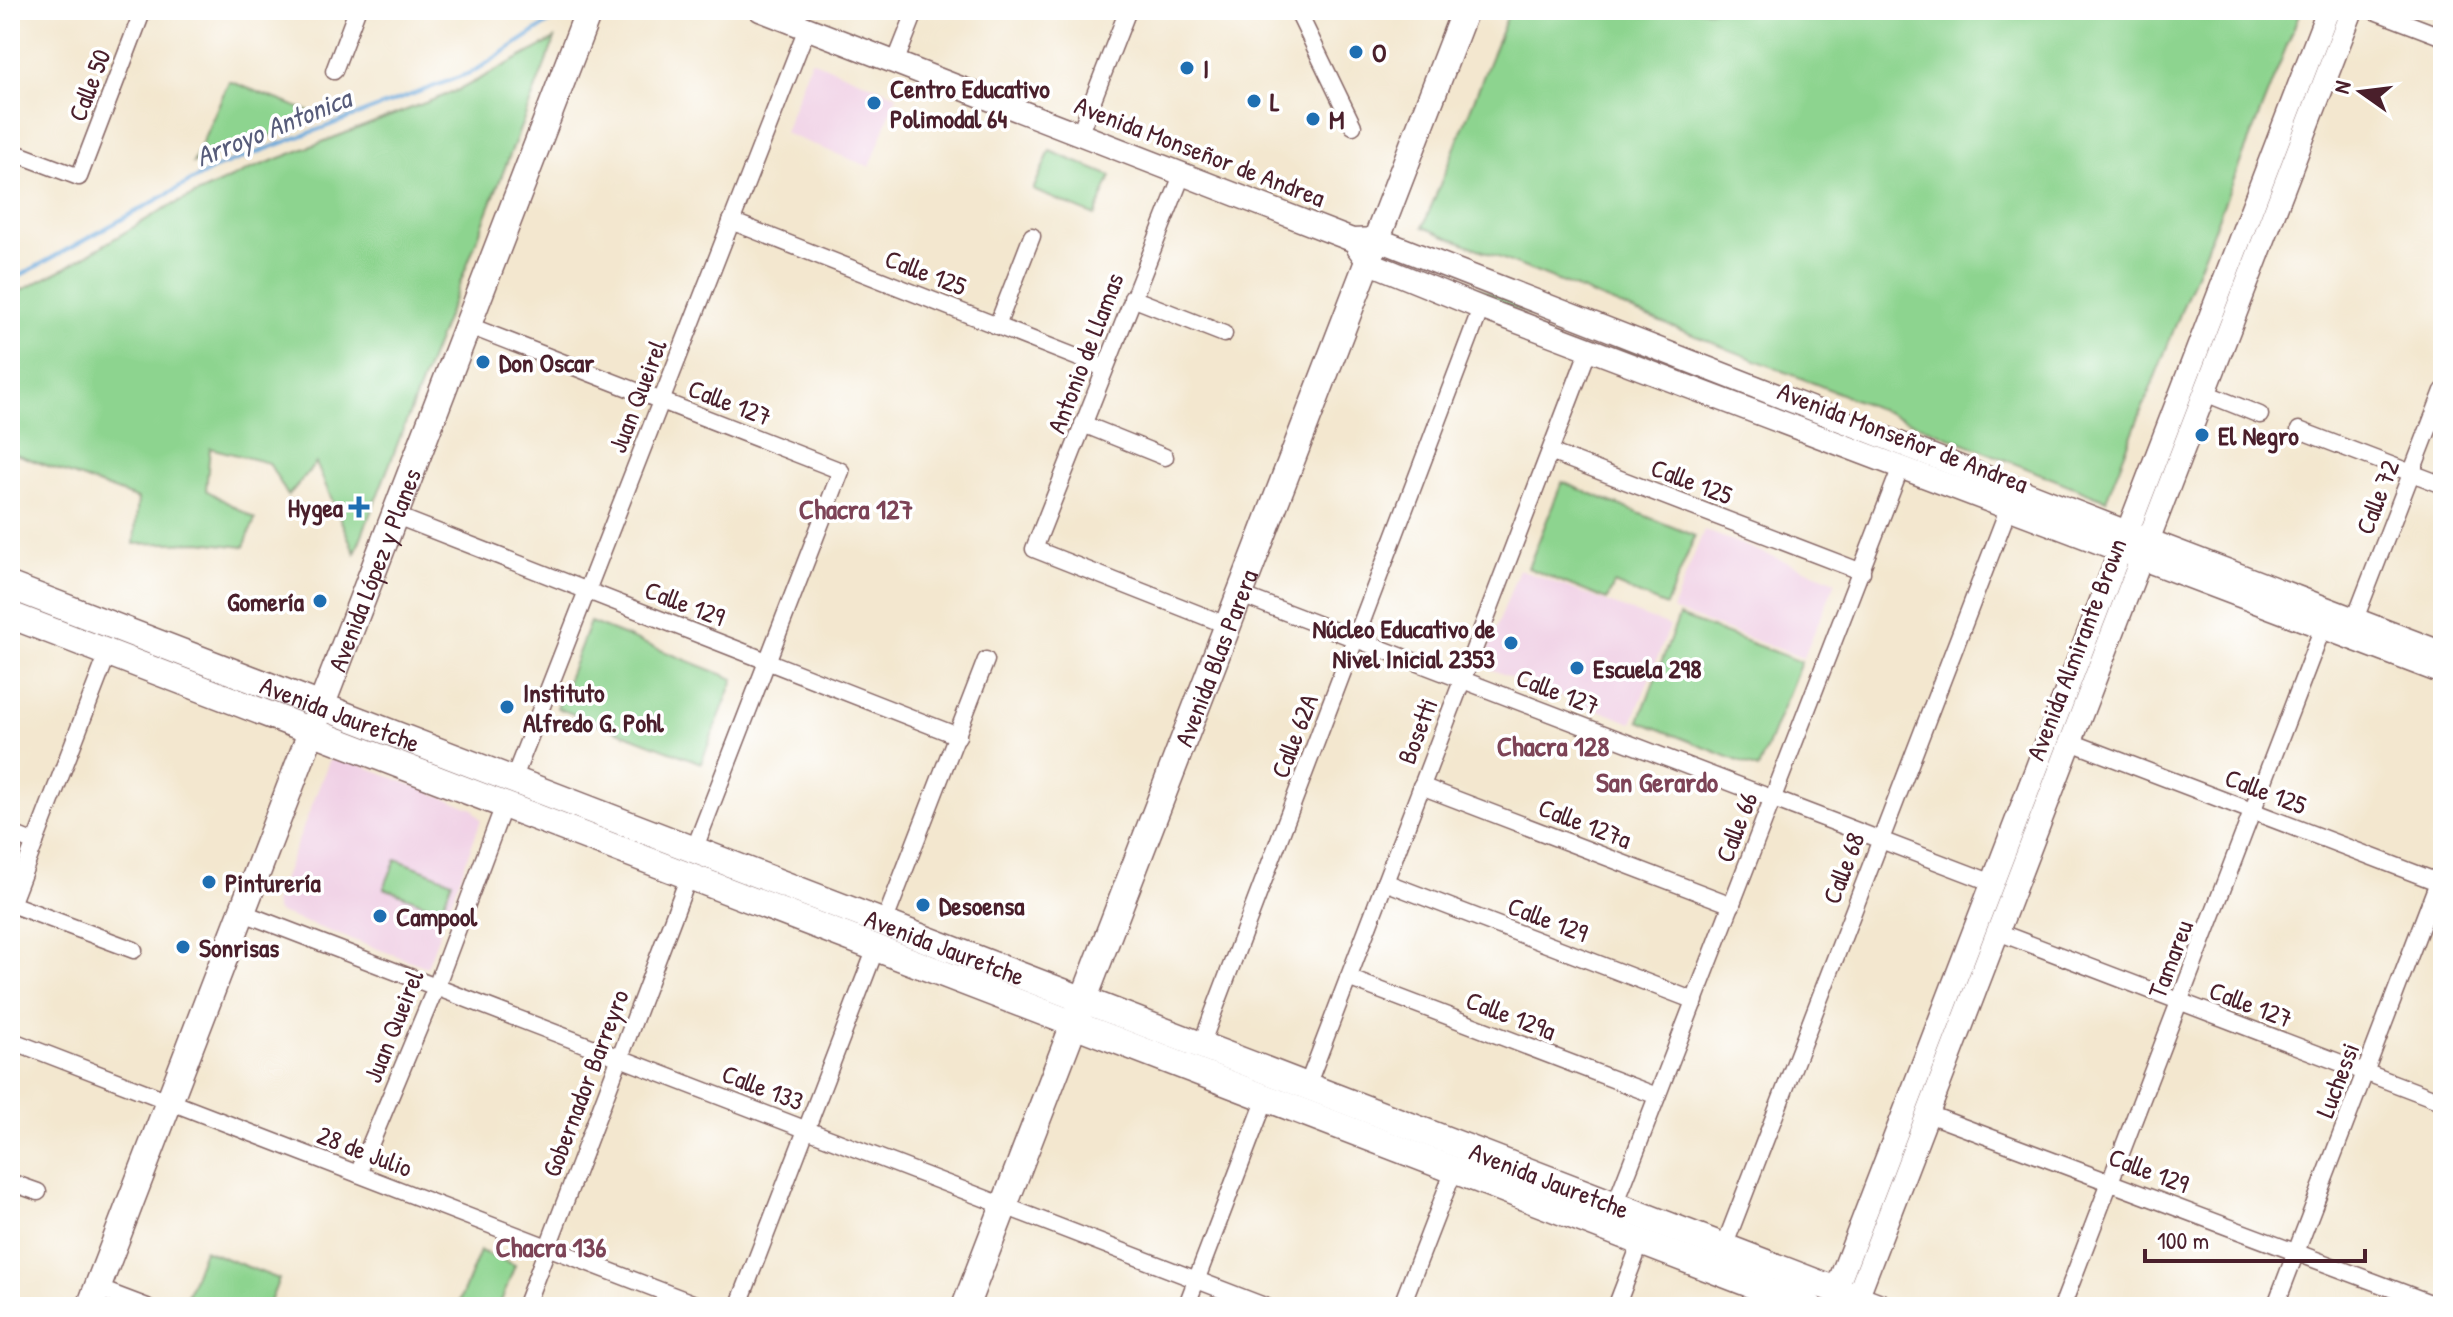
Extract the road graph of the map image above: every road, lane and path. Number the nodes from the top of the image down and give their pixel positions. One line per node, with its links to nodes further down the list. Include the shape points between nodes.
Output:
1 (143, 10): 18 (street, Calle 50, via 79,177)
2 (357, 10): 15 (street)
3 (589, 10): 25 (main road, Avenida López y Planes)
4 (760, 10): 12 (main road, Avenida Monseñor de Andrea)
5 (916, 10): 14 (street)
6 (1128, 10): 17 (street)
7 (1297, 10): 16 (street)
8 (1465, 10): 22 (main road, Avenida Blas Parera)
9 (2328, 10): 43 (main road, Avenida Almirante Brown)
10 (2352, 10): 31 (main road, Avenida Almirante Brown)
11 (2372, 10): 13 (street)
12 (807, 28): 14 (main road, Avenida Monseñor de Andrea); 20 (street, Juan Queirel)
13 (2443, 37)
14 (895, 63): 17 (main road, Avenida Monseñor de Andrea)
15 (334, 71)
16 (1353, 126)
17 (1079, 135): 19 (main road, Avenida Monseñor de Andrea)
18 (10, 151)
19 (1182, 175): 22 (main road, Avenida Monseñor de Andrea); 23 (street, Antonio de Llamas)
20 (731, 221): 26 (street, Calle 125); 32 (street, Juan Queirel)
21 (1032, 236): 26 (street)
22 (1366, 247): 24 (main road, Avenida Monseñor de Andrea); 43 (main road, Avenida Monseñor de Andrea); 47 (main road, Avenida Blas Parera)
23 (1132, 298): 27 (street); 29 (street, Antonio de Llamas)
24 (1481, 308): 28 (main road, Avenida Monseñor de Andrea); 52 (street, Calle 62A)
25 (467, 325): 32 (street, Calle 127); 42 (main road, Avenida López y Planes)
26 (997, 326): 29 (street, Calle 125)
27 (1224, 334)
28 (1589, 349): 36 (street, Bosetti); 38 (main road, Avenida Monseñor de Andrea)
29 (1104, 368): 34 (street, Antonio de Llamas)
30 (2443, 391): 39 (street, Calle 72)
31 (2205, 393): 33 (street); 43 (main road, Avenida Almirante Brown)
32 (661, 401): 46 (street, Juan Queirel); 56 (street, Calle 127, via 841,471)
33 (2260, 415)
34 (1083, 424): 37 (street); 50 (street, Antonio de Llamas, via 1034,549)
35 (2299, 430): 39 (street)
36 (1550, 452): 44 (street, Calle 125); 58 (street, Bosetti)
37 (1165, 457)
38 (1901, 467): 41 (main road, Avenida Monseñor de Andrea); 44 (street, Calle 66)
39 (2412, 473): 40 (street); 49 (street, Calle 72)
40 (2443, 485)
41 (2009, 507): 43 (main road, Avenida Monseñor de Andrea); 68 (street, Calle 68)
42 (394, 515): 46 (street, Calle 129); 59 (main road, Avenida López y Planes)
43 (2135, 545): 49 (main road, Avenida Monseñor de Andrea); 51 (main road, Avenida Monseñor de Andrea); 62 (main road, Avenida Almirante Brown); 74 (main road, Avenida Almirante Brown)
44 (1862, 572): 65 (street, Calle 66)
45 (10, 586): 59 (main road, Avenida Jauretche)
46 (587, 591): 56 (street, Calle 129); 64 (street, Juan Queirel)
47 (1241, 595): 50 (main road, Avenida Blas Parera); 52 (street, Calle 127)
48 (10, 615): 53 (main road, Avenida Jauretche)
49 (2355, 619): 54 (main road, Avenida Monseñor de Andrea)
50 (1229, 626): 85 (main road, Avenida Blas Parera)
51 (2323, 627): 57 (main road, Avenida Monseñor de Andrea); 66 (street, Tamareu)
52 (1357, 639): 58 (street, Calle 127); 87 (street, Calle 62A)
53 (108, 653): 60 (main road, Avenida Jauretche); 69 (street)
54 (2443, 653)
55 (986, 660): 61 (street)
56 (768, 661): 61 (street, Calle 129); 70 (street)
57 (2443, 673)
58 (1462, 680): 63 (street, Bosetti); 65 (street, Calle 127)
59 (321, 706): 60 (main road, Avenida López y Planes); 64 (main road, Avenida Jauretche)
60 (311, 731): 64 (main road, Avenida Jauretche); 77 (main road, Avenida López y Planes)
61 (958, 736): 79 (street)
62 (2071, 742): 66 (street, Calle 125); 78 (main road, Avenida Almirante Brown)
63 (1421, 786): 73 (street, Bosetti); 75 (street, Calle 127a)
64 (508, 793): 70 (main road, Avenida Jauretche); 71 (main road, Avenida Jauretche); 82 (street, Juan Queirel)
65 (1773, 799): 68 (street, Calle 127); 75 (street, Calle 66)
66 (2253, 811): 72 (street, Calle 125); 84 (street, Tamareu)
67 (10, 833): 69 (street)
68 (1880, 840): 74 (street, Calle 127); 106 (street, Calle 68)
69 (35, 843): 76 (street)
70 (694, 850): 79 (main road, Avenida Jauretche)
71 (689, 876): 79 (main road, Avenida Jauretche); 88 (street, Gobernador Barreyro)
72 (2441, 879): 89 (street, Luchessi)
73 (1385, 882): 81 (street, Bosetti); 83 (street, Calle 129)
74 (1993, 883): 110 (main road, Avenida Almirante Brown)
75 (1732, 905): 83 (street, Calle 66)
76 (11, 906): 80 (street)
77 (241, 912): 82 (street, Calle 133); 93 (main road, Avenida López y Planes)
78 (1998, 932): 84 (street, Calle 127); 95 (main road, Avenida Almirante Brown)
79 (880, 935): 85 (main road, Avenida Jauretche); 96 (street)
80 (134, 950)
81 (1348, 978): 90 (street, Bosetti); 91 (street, Calle 129a)
82 (436, 987): 88 (street, Calle 133); 98 (street, Juan Queirel)
83 (1695, 1001): 91 (street, Calle 66)
84 (2179, 1002): 89 (street, Calle 127); 99 (street, Tamareu)
85 (1079, 1012): 87 (main road, Avenida Jauretche); 92 (main road, Avenida Jauretche); 103 (main road, Avenida Blas Parera)
86 (10, 1040): 93 (street, 28 de Julio)
87 (1201, 1045): 90 (main road, Avenida Jauretche)
88 (620, 1058): 96 (street, Calle 133); 105 (street, Gobernador Barreyro)
89 (2365, 1073): 94 (street, Calle 127); 107 (street, Luchessi)
90 (1307, 1086): 102 (main road, Avenida Jauretche)
91 (1657, 1096): 102 (street, Calle 66)
92 (1266, 1098): 97 (main road, Avenida Jauretche); 108 (street)
93 (169, 1101): 98 (street, 28 de Julio); 109 (main road, Avenida López y Planes)
94 (2443, 1102)
95 (1928, 1114): 99 (street, Calle 129); 110 (main road, Avenida Almirante Brown)
96 (806, 1129): 103 (street, Calle 133); 114 (street)
97 (1454, 1170): 104 (main road, Avenida Jauretche); 118 (street)
98 (358, 1174): 105 (street, 28 de Julio)
99 (2110, 1181): 107 (street, Calle 129); 121 (street, Tamareu)
100 (10, 1182): 101 (street)
101 (38, 1192)
102 (1615, 1205): 106 (main road, Avenida Jauretche)
103 (1004, 1206): 108 (street, Calle 133); 115 (main road, Avenida Blas Parera)
104 (1641, 1242): 119 (street); 120 (main road, Avenida Jauretche)
105 (548, 1247): 112 (street, Gobernador Barreyro); 113 (street, 28 de Julio)
106 (1724, 1247): 110 (main road, Avenida Jauretche)
107 (2296, 1252): 122 (street, Luchessi); 123 (street, Calle 129)
108 (1197, 1280): 116 (street); 117 (street, Calle 133)
109 (94, 1297): 111 (street)
110 (1852, 1302)
111 (147, 1307)
112 (525, 1307)
113 (703, 1307)
114 (738, 1307)
115 (965, 1307)
116 (1186, 1307)
117 (1267, 1307)
118 (1401, 1307)
119 (1616, 1307)
120 (1810, 1307)
121 (2062, 1307)
122 (2275, 1307)
123 (2441, 1307)

